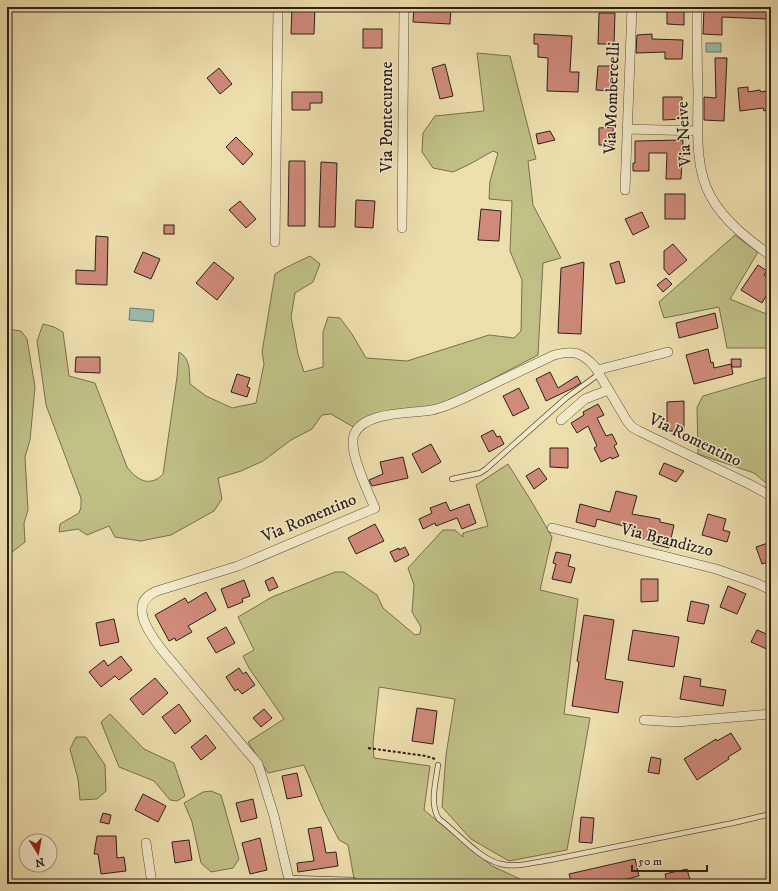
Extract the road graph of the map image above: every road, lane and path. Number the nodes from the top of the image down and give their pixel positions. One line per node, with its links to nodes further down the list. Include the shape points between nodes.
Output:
1 (278, 7): 9 (street)
2 (404, 7): 8 (street, Via Pontecurone)
3 (632, 7): 5 (street, Via Mombercelli)
4 (697, 7): 6 (street, Via Neive)
5 (627, 129): 6 (street); 7 (street, Via Mombercelli)
6 (698, 131): 10 (street, Via Neive, via 702,173 710,196 725,218)
7 (625, 190)
8 (402, 228)
9 (275, 242)
10 (771, 256)
11 (668, 352): 12 (street)
12 (598, 372): 13 (street, Via Romentino); 15 (lane, via 486,470); 28 (street, Via Romentino, via 584,356 570,352 562,353 445,406 419,412 385,415 366,422 356,431 352,441 357,464 375,508 251,561 152,593 145,599 142,610 148,632 258,764 274,816)
13 (608, 390): 14 (street, via 586,399); 16 (street, Via Romentino, via 627,421 635,429)
14 (561, 420)
15 (452, 479)
16 (771, 496)
17 (552, 528): 18 (street, Via Brandizzo, via 716,569)
18 (771, 590)
19 (771, 714): 21 (street, via 677,722)
20 (771, 718): 22 (street)
21 (644, 720)
22 (771, 732)
23 (368, 748): 24 (path, via 429,757 436,760)
24 (438, 765): 25 (lane, via 434,803 439,819 484,858 501,864 550,860)
25 (771, 814)
26 (146, 843): 29 (street)
27 (353, 880): 28 (lane)
28 (289, 881)
29 (152, 884)

